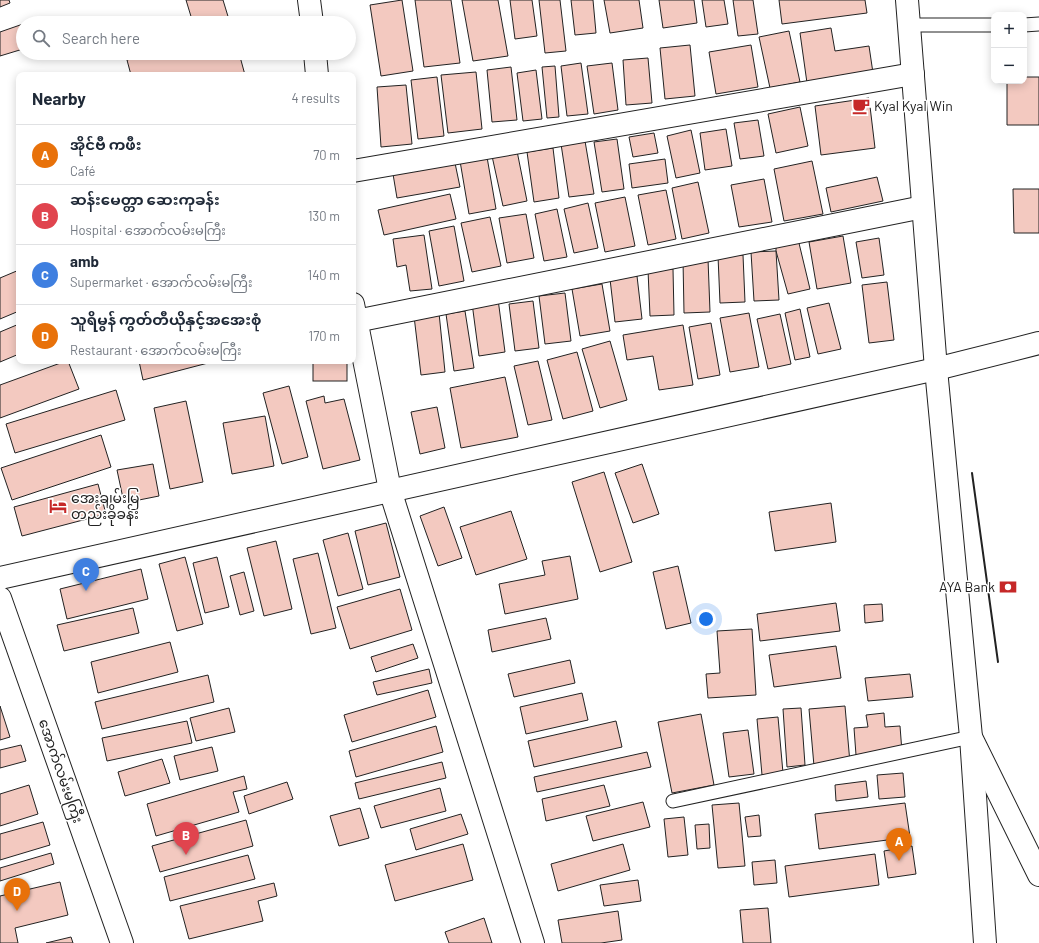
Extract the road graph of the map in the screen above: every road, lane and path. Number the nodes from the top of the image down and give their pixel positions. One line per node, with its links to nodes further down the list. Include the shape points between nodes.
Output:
1 (310, 0): 3 (street)
2 (907, 0): 7 (street)
3 (311, 16)
4 (1027, 24): 5 (lane)
5 (1039, 24)
6 (991, 25): 7 (lane)
7 (909, 26): 10 (street)
8 (316, 60): 9 (street)
9 (317, 72)
10 (914, 74): 11 (street); 12 (street)
11 (356, 170)
12 (924, 207): 13 (street); 16 (street)
13 (356, 312)
14 (356, 322): 17 (street)
15 (1039, 343): 16 (street)
16 (936, 369): 17 (street); 20 (street)
17 (390, 490): 18 (street); 24 (street)
18 (0, 578)
19 (0, 598): 23 (street, အောက်လမ်းမကြီး)
20 (971, 737): 21 (lane); 22 (street); 25 (street)
21 (673, 801)
22 (1039, 875)
23 (122, 943)
24 (533, 943)
25 (985, 943)

